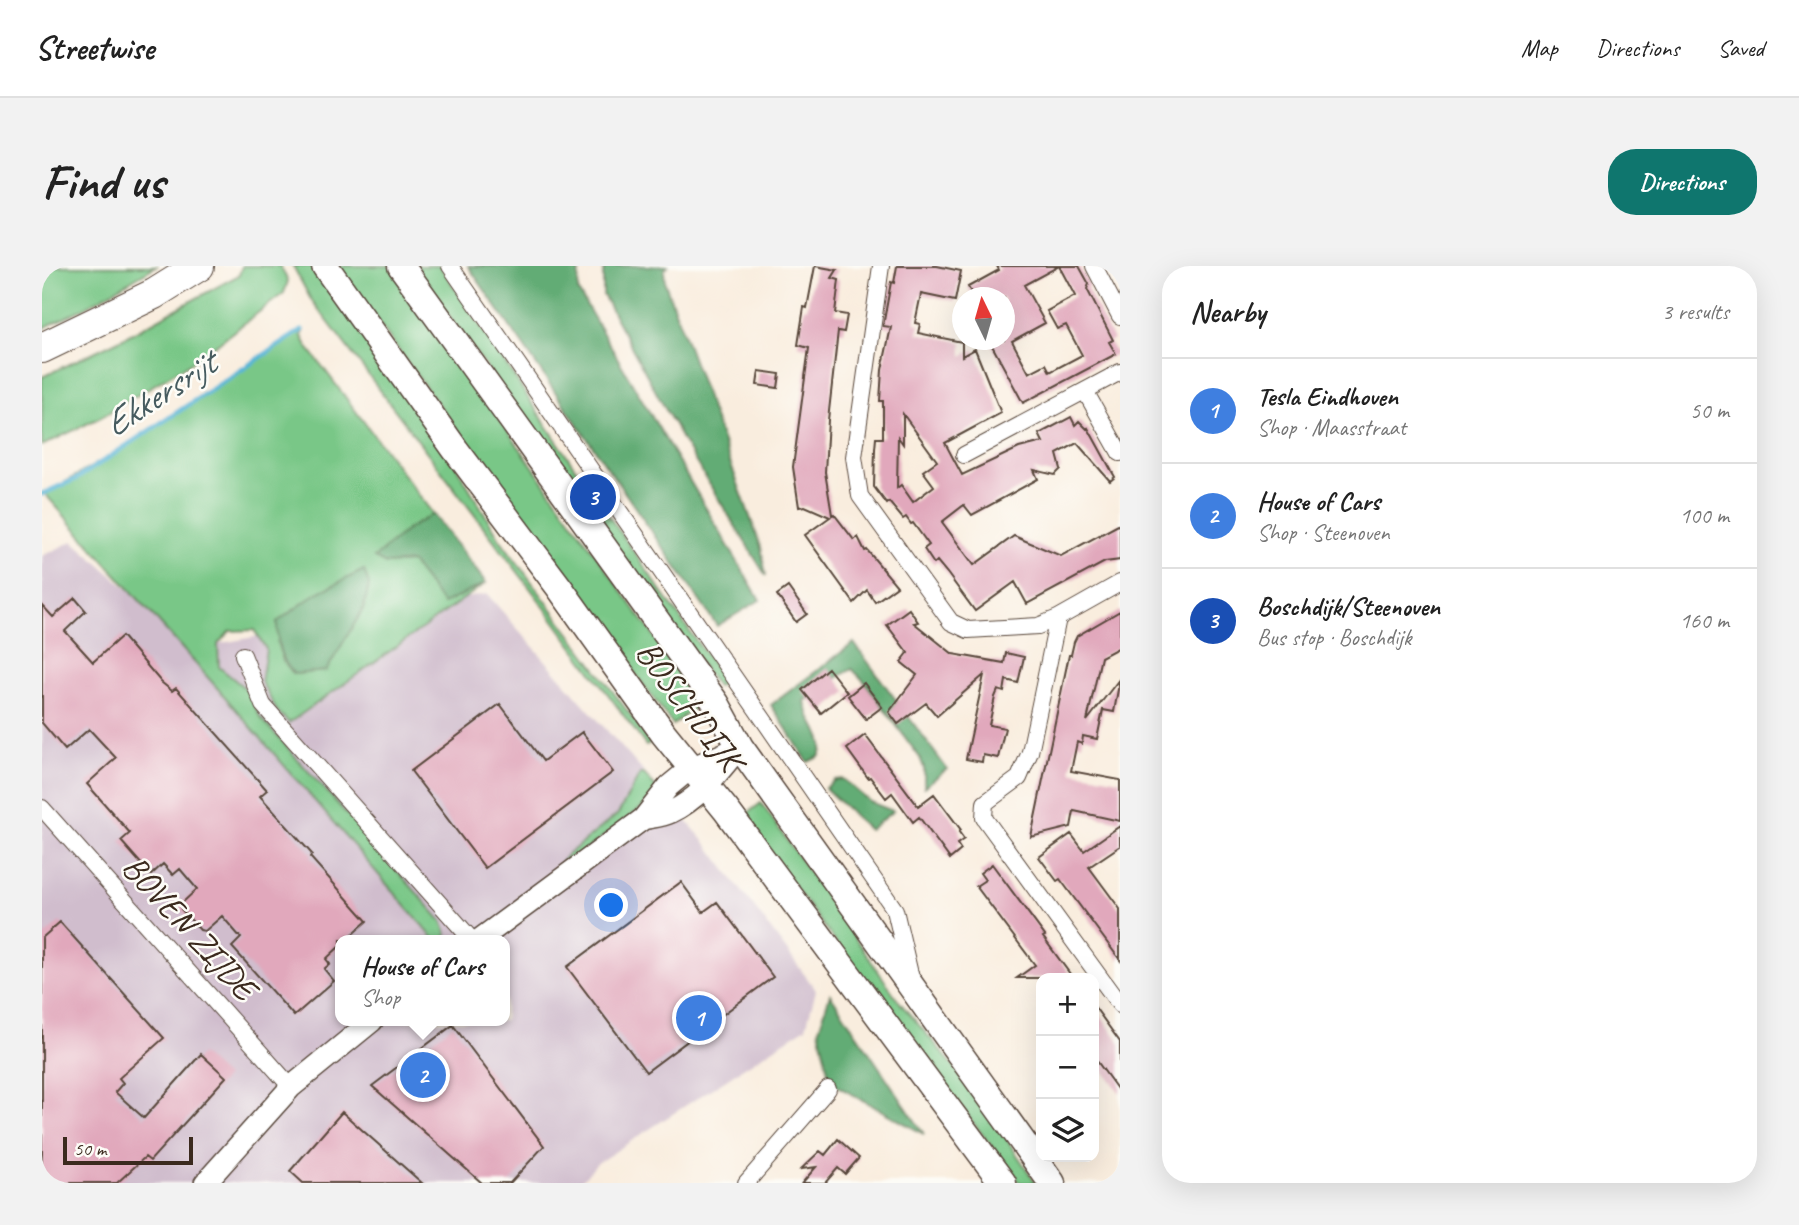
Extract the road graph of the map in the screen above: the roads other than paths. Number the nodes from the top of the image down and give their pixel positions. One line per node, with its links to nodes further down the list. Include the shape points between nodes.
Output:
1 (199, 266): 8 (highway, via 154,294)
2 (325, 266): 17 (main road, BOSCHDIJK)
3 (401, 266): 16 (main road, BOSCHDIJK, via 716,703)
4 (450, 266): 21 (street, BOSCHDIJK, via 895,910)
5 (881, 266): 14 (street, via 854,457 860,496 951,622 968,630 1038,626)
6 (1094, 266): 7 (street)
7 (1120, 316)
8 (42, 348)
9 (1120, 372): 10 (street)
10 (1085, 391): 11 (street); 12 (street)
11 (1120, 453)
12 (964, 454)
13 (1120, 583): 14 (street)
14 (1058, 618): 22 (street, via 1030,752 1019,778 985,803 984,818)
15 (243, 655): 19 (street, via 263,705)
16 (740, 747): 17 (street); 21 (main road, BOSCHDIJK)
17 (699, 778): 20 (street, via 670,786 643,819); 28 (main road, BOSCHDIJK)
18 (42, 808): 24 (street, BOVEN ZIJDE)
19 (468, 935)
20 (486, 935)
21 (914, 991): 29 (main road, BOSCHDIJK)
22 (1120, 1005)
23 (366, 1026): 24 (street)
24 (291, 1087): 26 (street)
25 (828, 1089): 27 (street)
26 (205, 1183)
27 (746, 1183)
28 (1003, 1183)
29 (1052, 1183)

